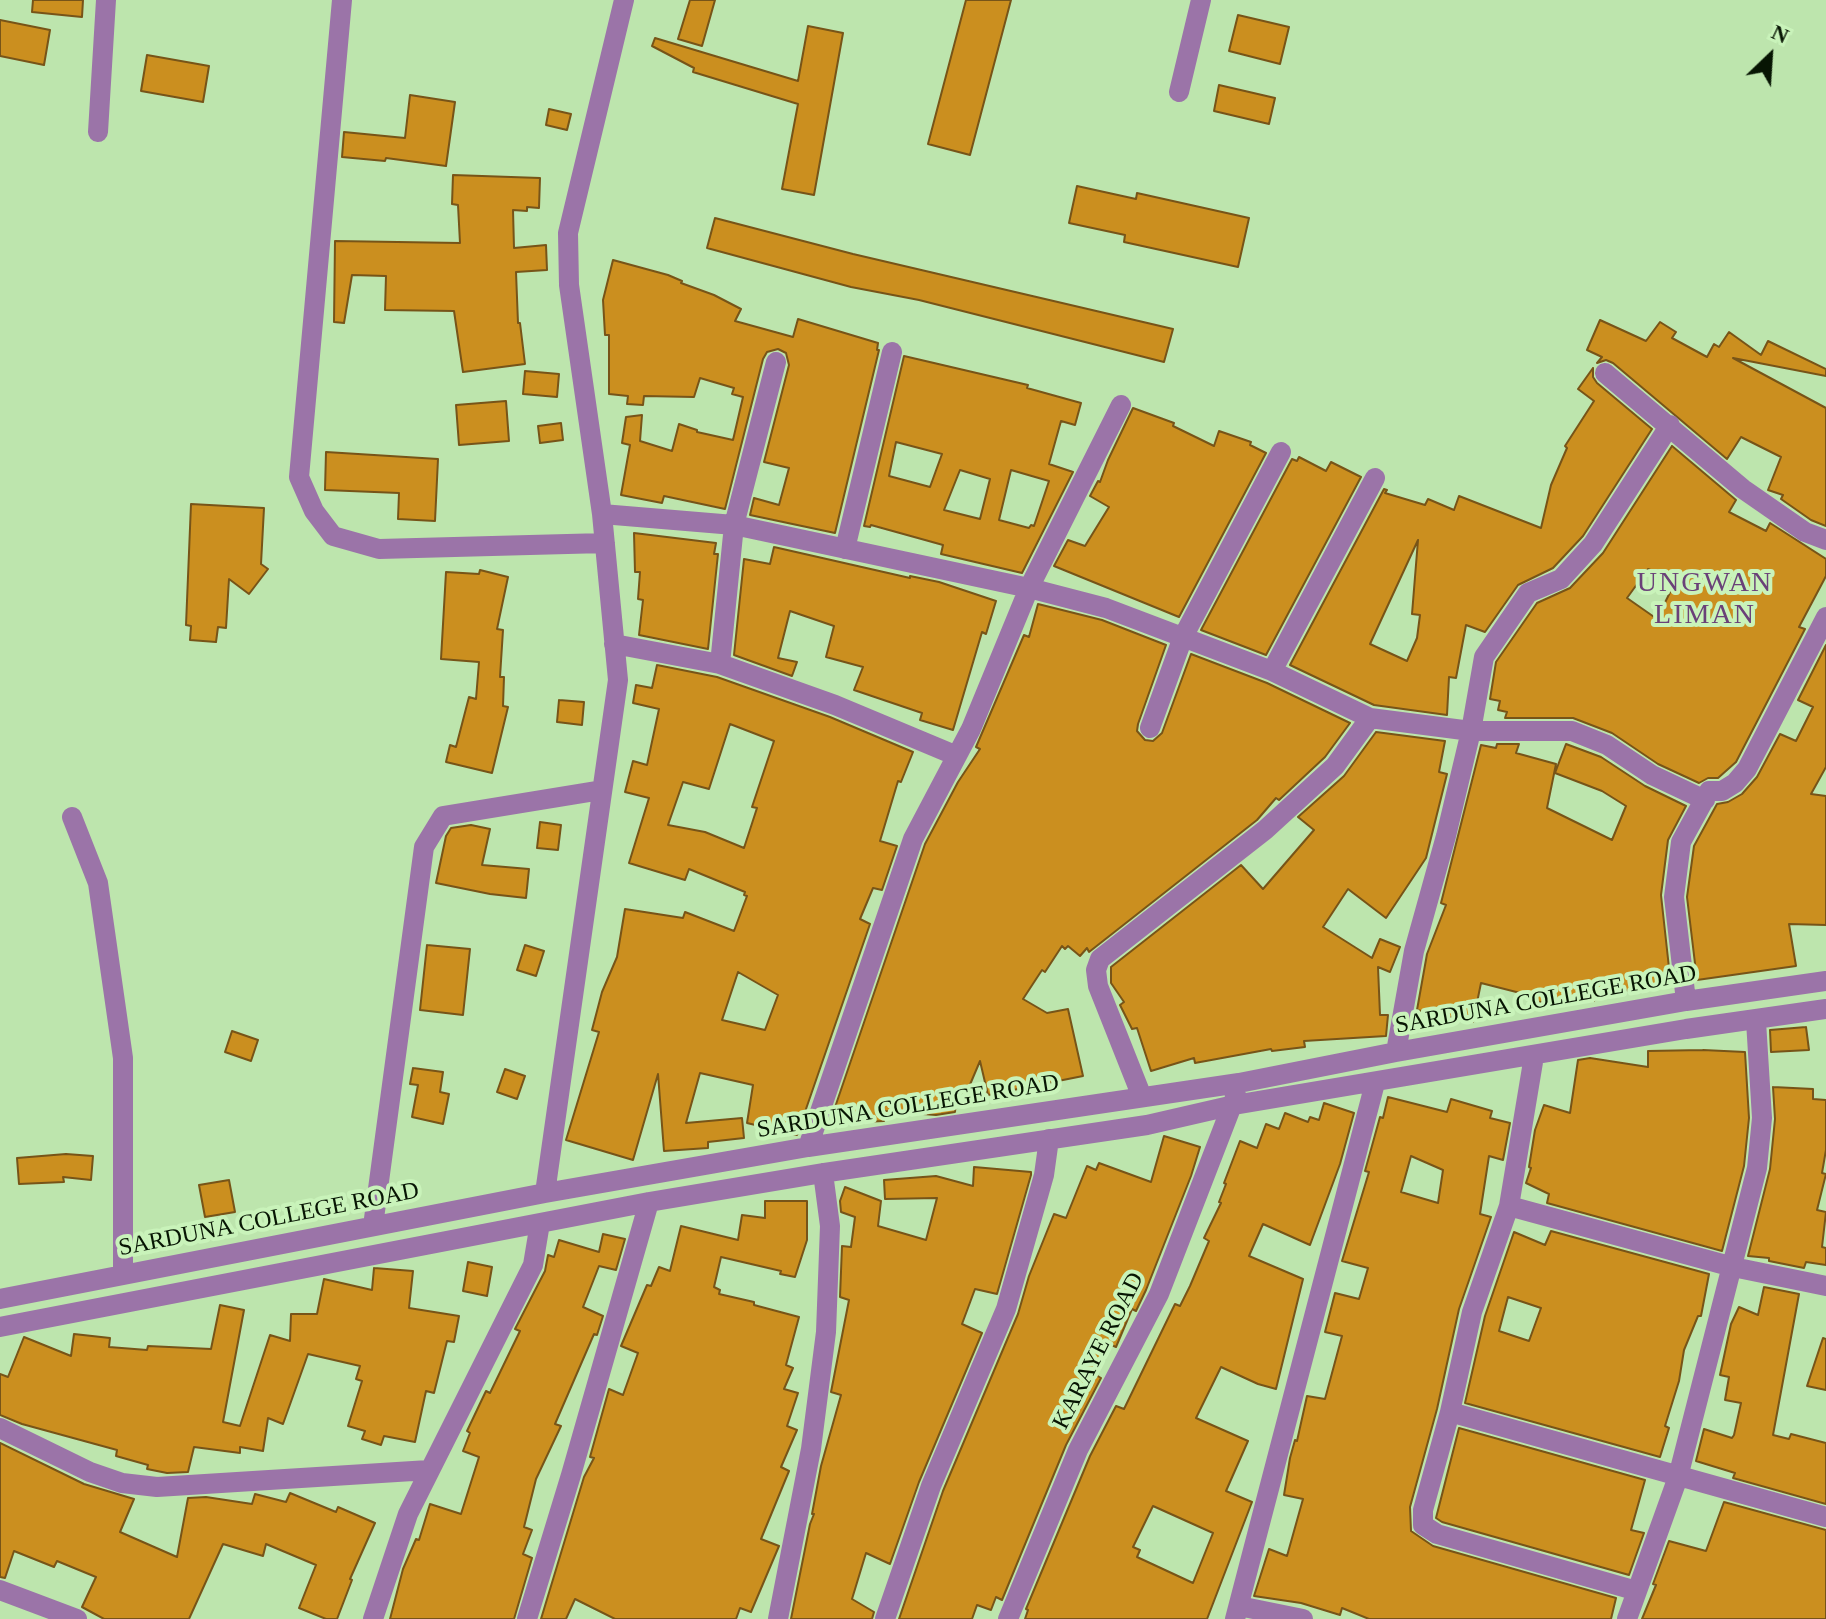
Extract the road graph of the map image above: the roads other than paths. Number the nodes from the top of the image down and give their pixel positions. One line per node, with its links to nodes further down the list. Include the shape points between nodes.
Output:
1 (106, 0): 6 (street)
2 (342, 0): 17 (street, via 299,477 314,511 333,536 379,549)
3 (624, 0): 14 (street, via 568,233 569,285)
4 (1201, 0): 5 (street)
5 (1179, 92)
6 (98, 132)
7 (892, 352): 18 (street)
8 (776, 362): 15 (street)
9 (1605, 373): 11 (street)
10 (1121, 405): 19 (street)
11 (1670, 425): 16 (street, via 1743,489 1805,532); 27 (street, via 1593,544 1561,579 1528,593 1491,644)
12 (1281, 452): 21 (street)
13 (1375, 478): 24 (street)
14 (602, 514): 15 (street); 17 (street)
15 (734, 525): 18 (street); 23 (street)
16 (1826, 540)
17 (605, 543): 22 (street)
18 (845, 549): 19 (street)
19 (1029, 588): 21 (street, via 1106,608); 28 (street)
20 (1826, 617): 30 (street, via 1747,769 1722,791 1709,791)
21 (1183, 637): 24 (street); 26 (street)
22 (614, 644): 23 (street); 29 (street, via 618,680)
23 (720, 664): 28 (street)
24 (1272, 671): 25 (street)
25 (1370, 718): 27 (street); 40 (street, via 1335,766 1265,830 1100,959 1098,986)
26 (1150, 728)
27 (1471, 731): 30 (street, via 1572,731); 36 (street, via 1414,951)
28 (957, 756): 44 (street, via 913,839)
29 (602, 790): 47 (street); 51 (street, via 443,816 424,847)
30 (1705, 800): 33 (street, via 1681,842 1674,897)
31 (72, 817): 53 (street, via 98,883 123,1058)
32 (1826, 981): 33 (street, SARDUNA COLLEGE ROAD)
33 (1686, 1001): 36 (street, SARDUNA COLLEGE ROAD)
34 (1826, 1009): 35 (street)
35 (1756, 1021): 37 (street); 52 (street, via 1762,1118 1757,1168)
36 (1396, 1052): 38 (street, SARDUNA COLLEGE ROAD)
37 (1534, 1056): 39 (street); 49 (street)
38 (1239, 1083): 40 (street, SARDUNA COLLEGE ROAD); 41 (street, KARAYE ROAD)
39 (1375, 1083): 41 (street); 64 (street)
40 (1142, 1097): 42 (street, SARDUNA COLLEGE ROAD)
41 (1234, 1105): 43 (street); 70 (street, KARAYE ROAD, via 1159,1294 1078,1450)
42 (963, 1124): 44 (street, SARDUNA COLLEGE ROAD); 45 (street)
43 (1049, 1139): 45 (street); 69 (street, via 1006,1309 931,1486)
44 (808, 1147): 47 (street, SARDUNA COLLEGE ROAD)
45 (964, 1152): 46 (street)
46 (823, 1173): 48 (street); 68 (street, via 830,1226 826,1332 811,1449)
47 (545, 1193): 51 (street, SARDUNA COLLEGE ROAD)
48 (649, 1202): 50 (street); 67 (street)
49 (1509, 1206): 52 (street); 57 (street, via 1472,1312)
50 (540, 1223): 56 (street); 59 (street, via 533,1265)
51 (373, 1226): 53 (street, SARDUNA COLLEGE ROAD)
52 (1733, 1267): 54 (street); 60 (street)
53 (123, 1275): 55 (street, SARDUNA COLLEGE ROAD)
54 (1826, 1286)
55 (0, 1299)
56 (0, 1327)
57 (1450, 1412): 60 (street); 63 (street, via 1423,1525 1437,1534)
58 (0, 1428): 59 (street, via 90,1472 157,1487)
59 (429, 1470): 66 (street, via 408,1514)
60 (1678, 1477): 61 (street); 63 (street)
61 (1826, 1517)
62 (0, 1590): 65 (street)
63 (1637, 1591): 72 (street)
64 (1237, 1612): 71 (street)
65 (77, 1619)
66 (373, 1619)
67 (527, 1619)
68 (778, 1619)
69 (885, 1619)
70 (1008, 1619)
71 (1303, 1619)
72 (1627, 1619)

